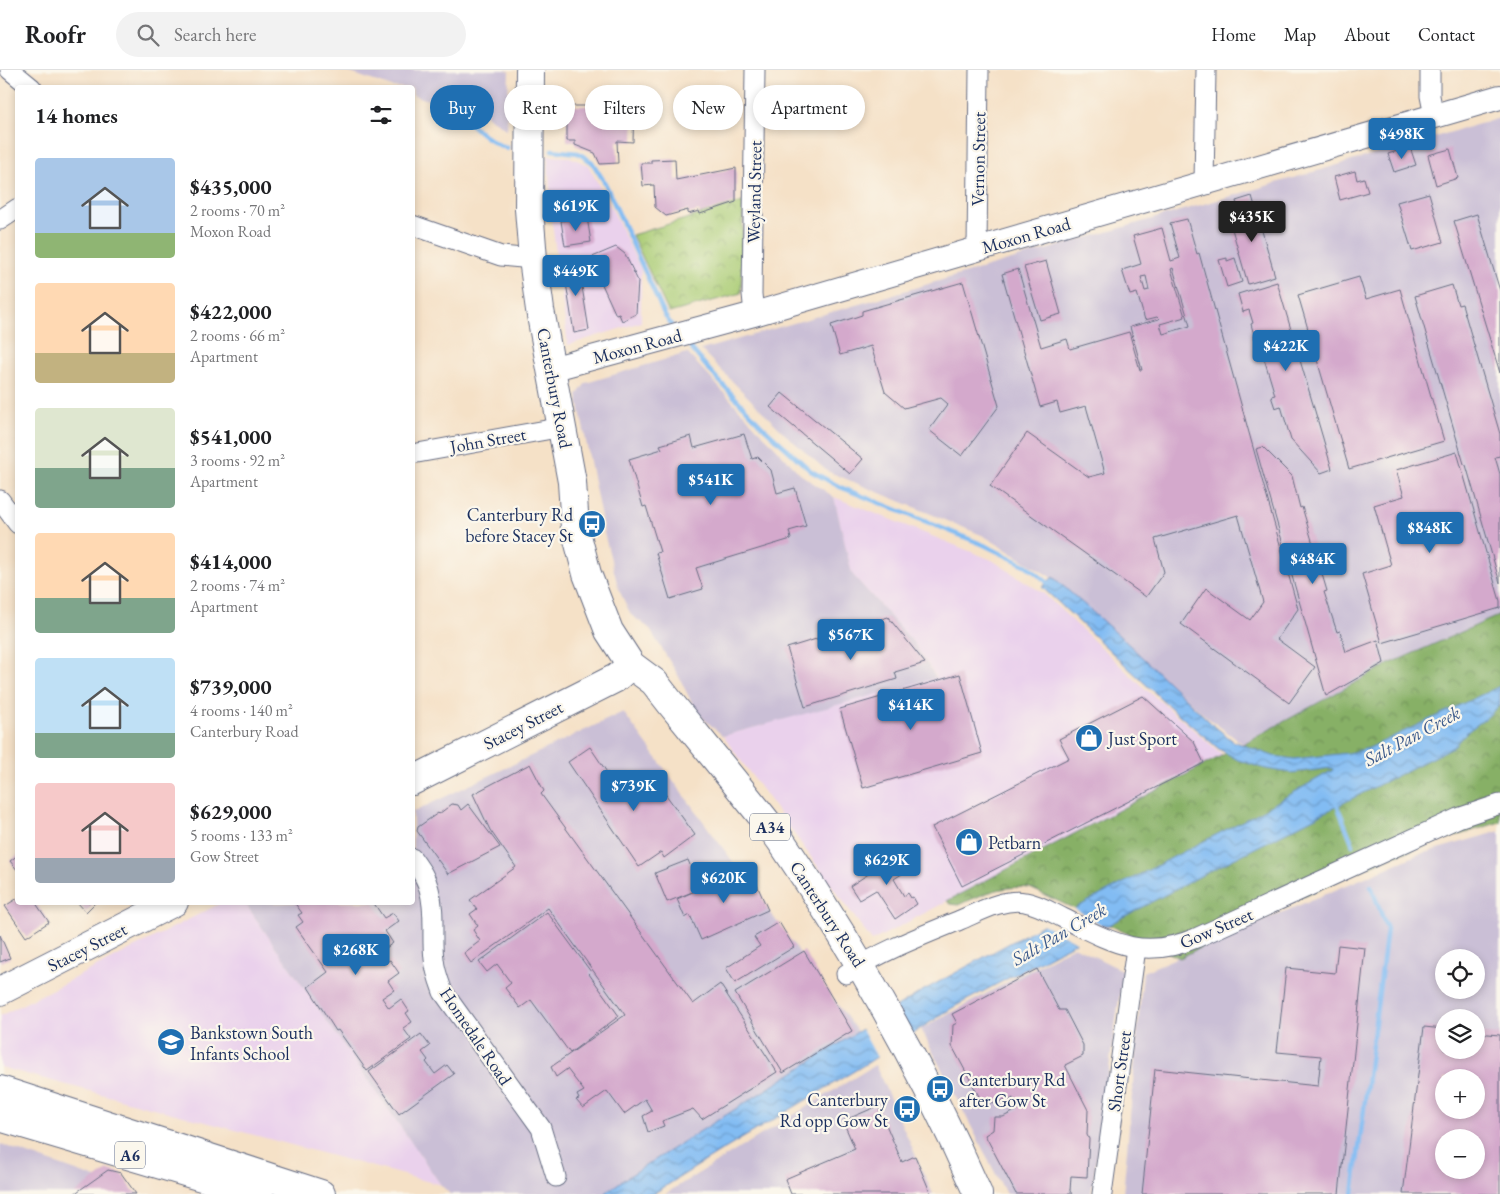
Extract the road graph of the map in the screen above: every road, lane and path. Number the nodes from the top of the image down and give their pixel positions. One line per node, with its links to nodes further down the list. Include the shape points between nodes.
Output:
1 (10, 70): 7 (street)
2 (530, 70): 15 (highway, Canterbury Road / A34, via 529,208)
3 (755, 70): 16 (street, Weyland Street)
4 (980, 70): 14 (street, Vernon Street)
5 (1206, 70): 10 (street)
6 (1430, 70): 9 (street)
7 (28, 85)
8 (1500, 97): 9 (main road, Moxon Road)
9 (1434, 116): 10 (main road, Moxon Road)
10 (1204, 183): 14 (main road, Moxon Road)
11 (15, 210): 12 (street)
12 (0, 220)
13 (415, 226): 15 (street, via 501,256)
14 (977, 249): 16 (main road, Moxon Road)
15 (533, 259): 17 (highway, Canterbury Road / A34)
16 (754, 314): 17 (main road, Moxon Road)
17 (551, 369): 18 (highway, Canterbury Road / A34)
18 (563, 427): 19 (street, John Street); 22 (highway, Canterbury Road / A34, via 575,528 586,574 609,631)
19 (415, 453)
20 (0, 500): 21 (street)
21 (15, 520)
22 (632, 665): 23 (highway, Stacey Street, via 616,678); 28 (highway, Canterbury Road / A34, via 654,682 782,843)
23 (415, 780)
24 (1500, 804): 27 (street, Gow Street, via 1458,818 1187,942 1162,948)
25 (415, 862): 33 (street, Homedale Road, via 429,887 432,902 437,977 444,992 541,1128)
26 (168, 905): 29 (highway, Stacey Street)
27 (1136, 948): 28 (street, Gow Street, via 1100,937 1042,907 1023,901 999,905 903,944); 38 (street, Short Street)
28 (853, 969): 30 (highway, Canterbury Road / A34)
29 (0, 991)
30 (897, 1048): 36 (highway, Canterbury Road / A34); 37 (highway, Canterbury Road / A34, via 961,1155)
31 (0, 1090): 35 (highway, A6)
32 (0, 1117): 34 (highway, A6)
33 (556, 1177)
34 (259, 1194)
35 (321, 1194)
36 (960, 1194)
37 (978, 1194)
38 (1102, 1194)

